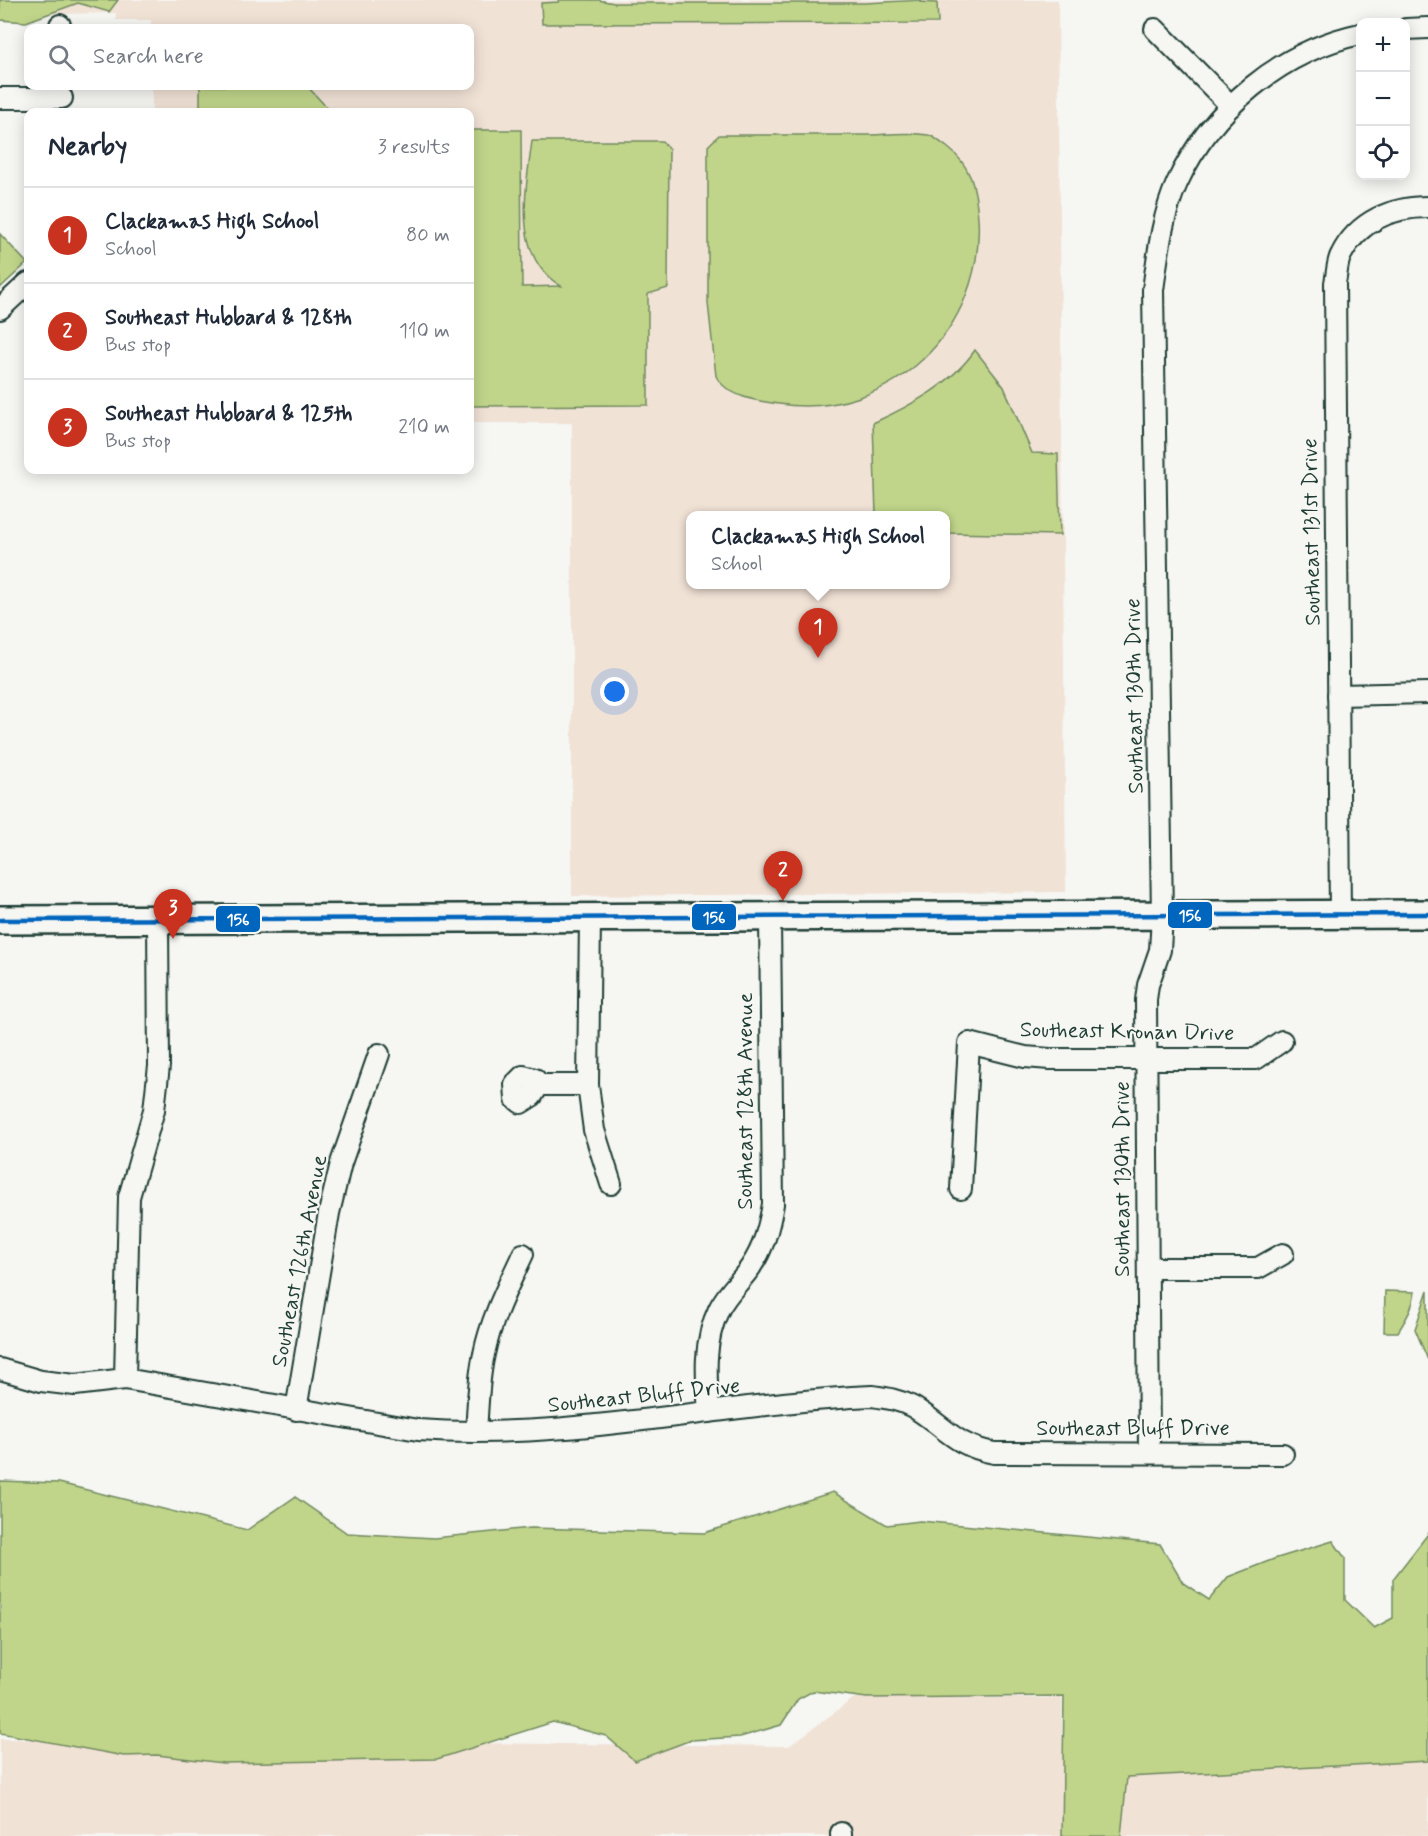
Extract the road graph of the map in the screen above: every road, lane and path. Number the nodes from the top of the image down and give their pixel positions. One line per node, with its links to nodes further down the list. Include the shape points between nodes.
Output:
1 (1428, 28): 3 (street)
2 (1155, 29): 7 (street)
3 (1410, 29)
4 (1356, 35): 7 (street, Southeast 130th Drive, via 1305,53 1267,75)
5 (0, 98): 6 (street)
6 (62, 99)
7 (1231, 106): 15 (street, Southeast 130th Drive, via 1195,152 1177,183 1164,222 1153,290)
8 (1428, 207): 12 (street, Southeast 131st Drive, via 1395,210 1377,217 1354,235 1340,256 1335,283)
9 (24, 287): 10 (street)
10 (0, 309)
11 (1428, 693): 12 (street)
12 (1338, 695): 14 (street, Southeast 131st Drive)
13 (1428, 914): 14 (main road)
14 (1340, 916): 15 (main road)
15 (1162, 917): 16 (main road); 22 (street, Southeast 130th Drive, via 1160,950 1146,1000)
16 (770, 918): 17 (main road); 33 (street, Southeast 128th Avenue, via 773,1204 761,1248 720,1307 713,1325 705,1373)
17 (590, 919): 18 (main road); 24 (street)
18 (158, 920): 19 (main road); 31 (street, via 159,1066 154,1110 129,1197)
19 (0, 921)
20 (1282, 1041): 22 (street, Southeast Kronan Drive, via 1256,1059)
21 (379, 1054): 32 (street, Southeast 126th Avenue, via 336,1183)
22 (1146, 1059): 26 (street, Southeast Kronan Drive, via 1026,1057 969,1043); 29 (street, Southeast 130th Drive)
23 (539, 1085): 24 (street)
24 (588, 1085): 25 (street, via 594,1130)
25 (611, 1184)
26 (961, 1189)
27 (523, 1254): 34 (street, via 503,1296 484,1352)
28 (1283, 1254): 29 (street, via 1258,1268)
29 (1148, 1268): 35 (street, Southeast 130th Drive)
30 (0, 1369): 31 (street, Southeast Bluff Drive, via 41,1381 75,1385)
31 (125, 1379): 32 (street, Southeast Bluff Drive)
32 (296, 1410): 34 (street, Southeast Bluff Drive, via 418,1430)
33 (709, 1412): 34 (street, Southeast Bluff Drive, via 552,1431); 35 (street, Southeast Bluff Drive, via 872,1396 914,1408 972,1449 994,1453)
34 (476, 1432)
35 (1149, 1453): 36 (street, Southeast Bluff Drive)
36 (1283, 1454)

